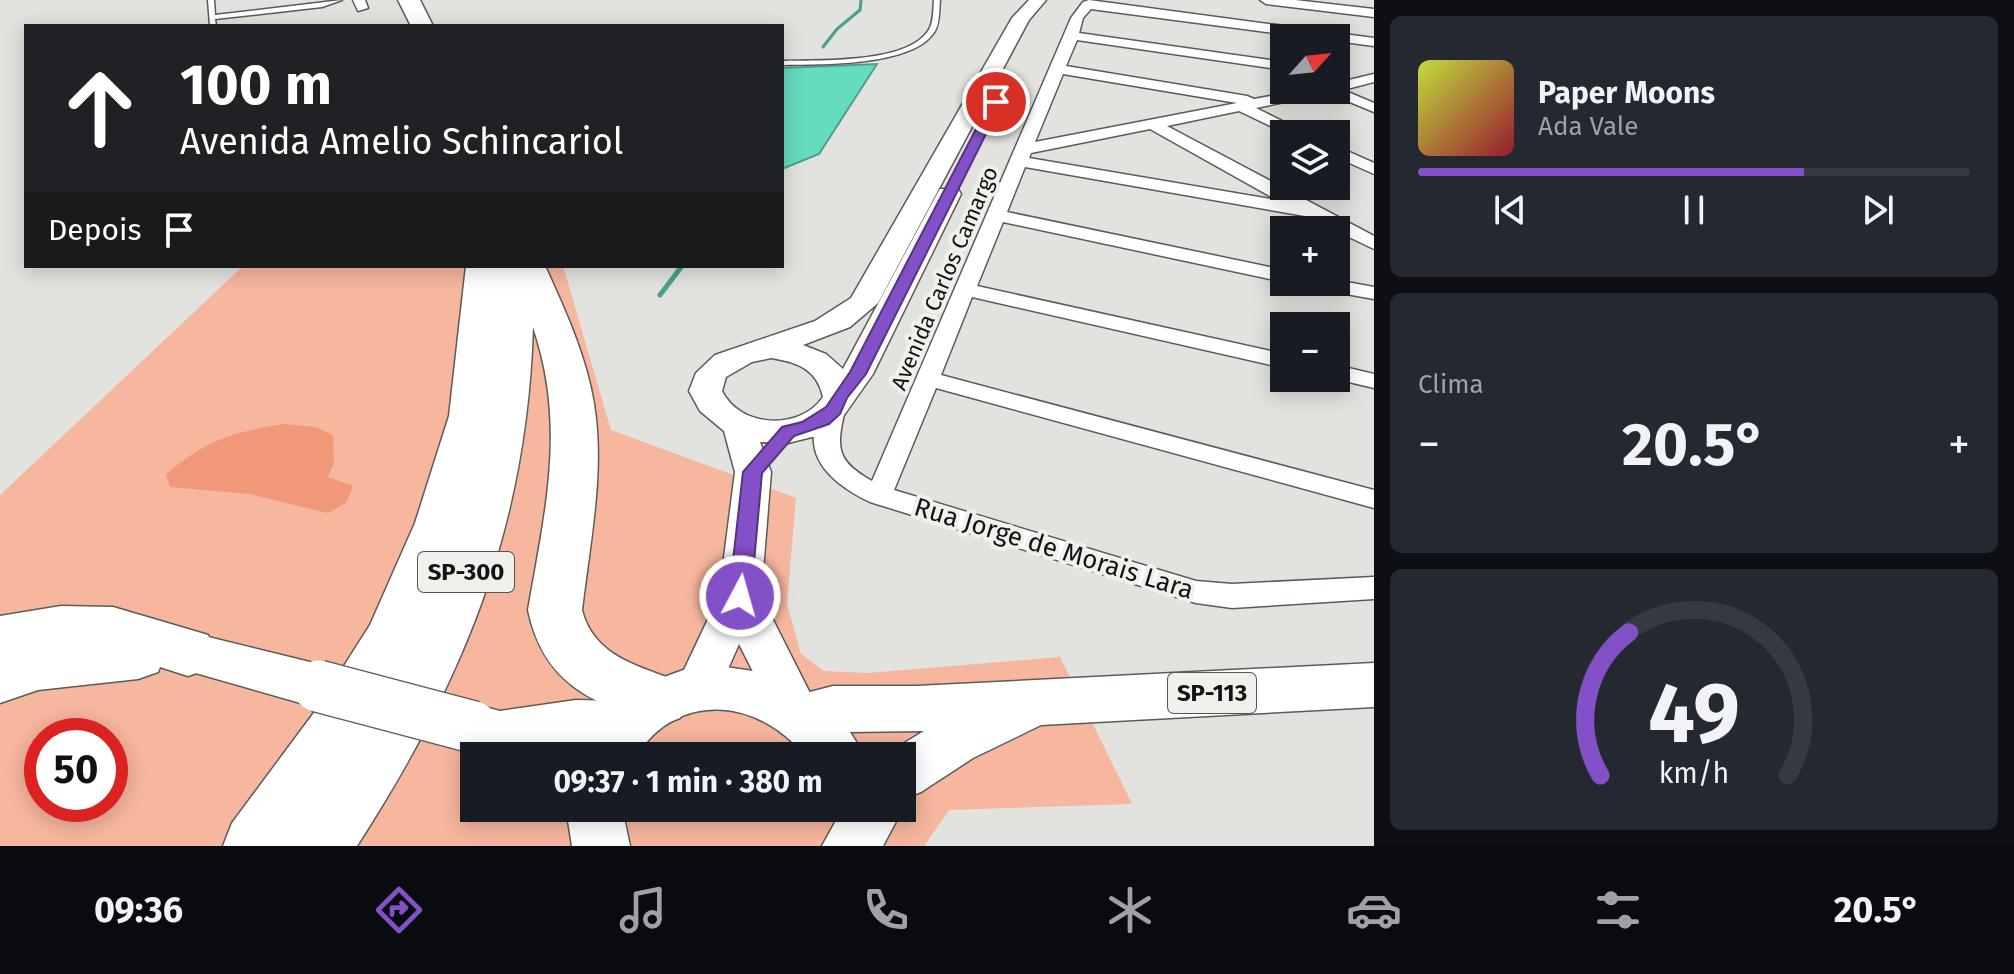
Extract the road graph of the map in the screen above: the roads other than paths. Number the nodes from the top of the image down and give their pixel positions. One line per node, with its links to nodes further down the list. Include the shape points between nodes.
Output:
1 (211, 0): 12 (lane)
2 (324, 0): 12 (lane)
3 (339, 0): 12 (lane)
4 (387, 0): 14 (highway)
5 (409, 0): 15 (highway)
6 (937, 0): 18 (lane, via 933,30 916,46 878,58)
7 (1038, 0): 46 (main road, via 1021,18 863,303 831,325)
8 (1057, 0): 51 (main road, via 1038,21 857,374)
9 (1266, 0): 11 (street)
10 (1093, 2): 16 (street, Avenida Carlos Camargo, via 1076,17); 17 (street)
11 (1374, 13)
12 (212, 14): 13 (lane)
13 (213, 24)
14 (398, 24)
15 (421, 24)
16 (1072, 36): 19 (street); 20 (street, Avenida Carlos Camargo)
17 (1374, 42)
18 (784, 63)
19 (1270, 64)
20 (1056, 69): 26 (street); 31 (street, Avenida Carlos Camargo)
21 (1350, 75): 22 (street)
22 (1372, 78): 23 (street)
23 (1350, 84)
24 (1350, 97): 28 (street)
25 (1270, 100): 26 (street)
26 (1261, 102): 27 (street)
27 (1242, 107): 29 (street); 30 (street)
28 (1374, 108)
29 (1270, 120)
30 (1152, 124): 31 (street); 34 (street)
31 (1023, 155): 35 (street); 37 (street, Avenida Carlos Camargo)
32 (1350, 158): 33 (street)
33 (1374, 169)
34 (1259, 183): 35 (street); 36 (street)
35 (1231, 199): 36 (street)
36 (1310, 211): 38 (street)
37 (995, 215): 42 (street); 43 (street, Avenida Carlos Camargo)
38 (1374, 243)
39 (484, 268): 71 (highway, SP-300, via 471,416 440,523 393,636 329,742)
40 (517, 268): 72 (highway, SP-300, via 503,440 468,565 412,698)
41 (528, 268): 65 (highway, via 556,337 573,406 574,471 555,610 558,633 590,671)
42 (1270, 273)
43 (964, 289): 47 (street); 49 (street, Avenida Carlos Camargo)
44 (1350, 289): 45 (street)
45 (1374, 293)
46 (753, 350): 51 (main road, via 789,351 820,363 838,384); 52 (main road, via 723,361 708,382 714,406)
47 (1270, 358)
48 (1350, 375): 50 (street)
49 (927, 378): 55 (street, Avenida Carlos Camargo); 56 (street)
50 (1374, 381)
51 (836, 403): 53 (main road, via 815,424); 55 (street, Rua Jorge de Morais Lara, via 825,447 832,464 844,478)
52 (741, 425): 53 (main road); 54 (main road)
53 (788, 431): 54 (main road)
54 (753, 472): 58 (main road)
55 (879, 495): 57 (street, Rua Jorge de Morais Lara, via 1196,592 1232,596)
56 (1374, 499)
57 (1374, 588)
58 (740, 596): 64 (main road); 65 (main road)
59 (0, 639): 60 (highway, via 61,629 113,630)
60 (188, 652): 61 (highway, via 87,659); 66 (main road, bridge)
61 (0, 678)
62 (1374, 685): 63 (main road, SP-113)
63 (1050, 701): 64 (main road, SP-113); 68 (main road, SP-113, via 954,741)
64 (800, 713): 65 (main road, via 759,693 718,687); 67 (main road)
65 (648, 717): 66 (main road, via 576,723)
66 (499, 739)
67 (828, 742)
68 (916, 765)
69 (852, 822): 73 (main road)
70 (866, 822): 73 (main road)
71 (256, 846)
72 (319, 846)
73 (850, 846)

